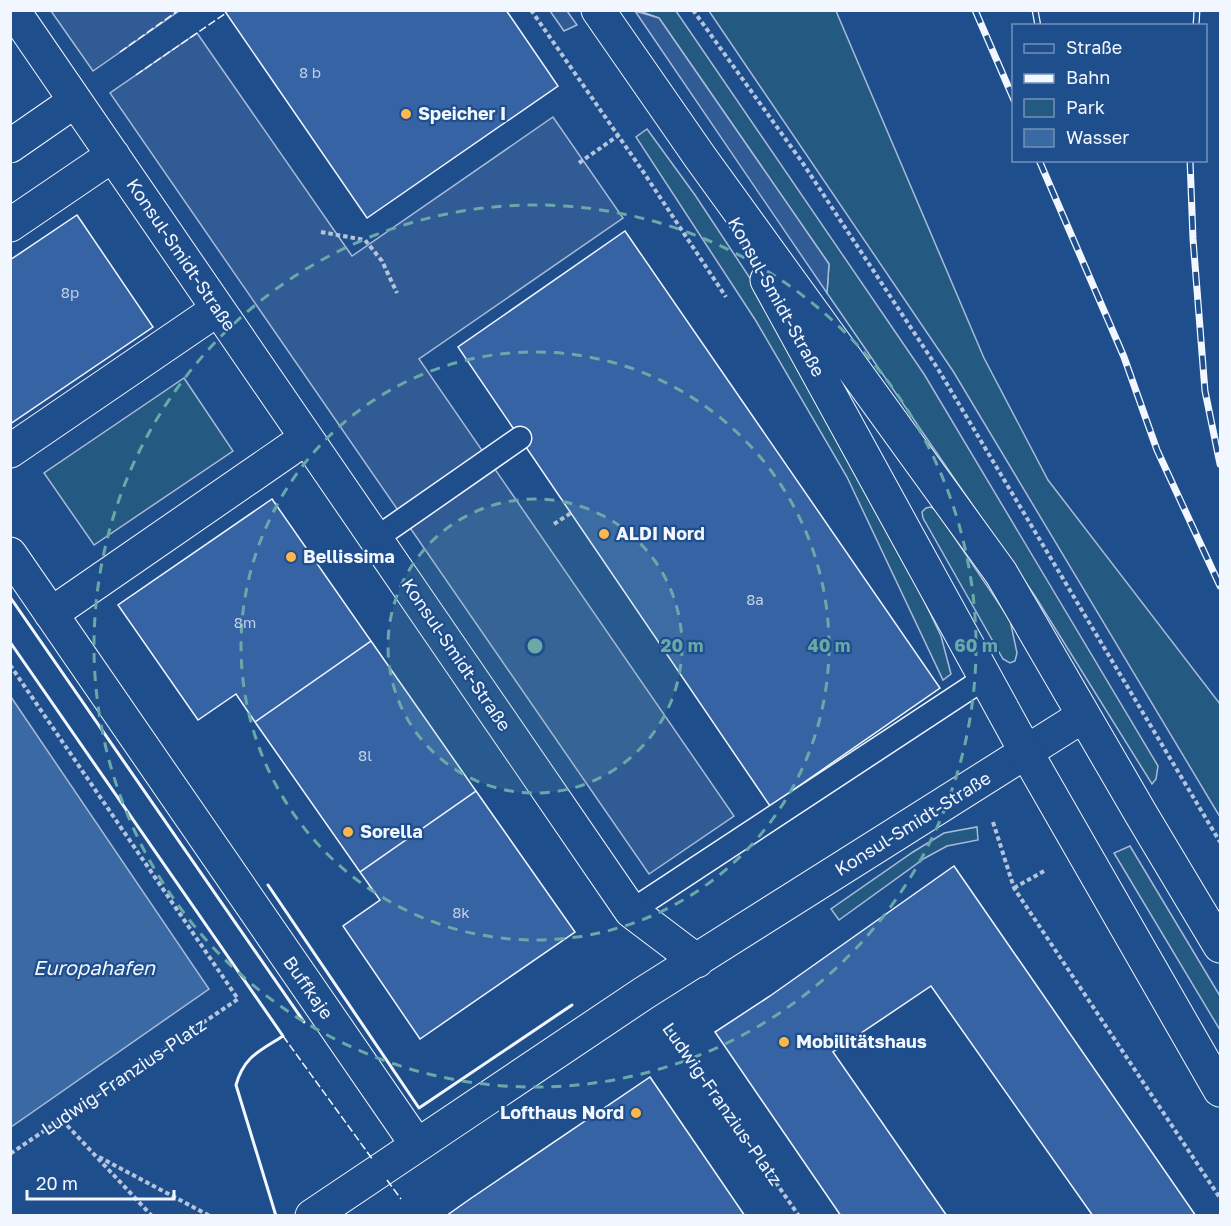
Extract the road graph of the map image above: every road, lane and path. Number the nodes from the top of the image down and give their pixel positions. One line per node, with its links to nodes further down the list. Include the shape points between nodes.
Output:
1 (13, 10): 5 (street, Konsul-Smidt-Straße)
2 (531, 10): 6 (path)
3 (598, 10): 9 (street, Konsul-Smidt-Straße)
4 (693, 10): 29 (path, via 802,162 938,369)
5 (75, 101): 7 (street); 8 (street, Konsul-Smidt-Straße)
6 (619, 135): 10 (path); 14 (path)
7 (10, 146)
8 (113, 155): 11 (street); 15 (street, Konsul-Smidt-Straße)
9 (700, 157): 25 (street, Konsul-Smidt-Straße); 26 (street, Konsul-Smidt-Straße, via 1001,573)
10 (579, 163)
11 (10, 225)
12 (321, 232): 13 (path, via 365,240 382,261)
13 (397, 293)
14 (728, 299)
15 (218, 309): 16 (street, Konsul-Smidt-Straße); 18 (street)
16 (306, 438): 21 (street, Konsul-Smidt-Straße); 23 (street)
17 (520, 438): 21 (lane)
18 (10, 451)
19 (571, 513): 20 (path)
20 (554, 524)
21 (375, 538): 30 (street, Konsul-Smidt-Straße)
22 (10, 554): 23 (street, Buffkaje)
23 (51, 614): 36 (street, Buffkaje)
24 (10, 665): 35 (path, Ludwig-Franzius-Platz, via 238,999)
25 (985, 678): 27 (street, Konsul-Smidt-Straße); 30 (lane)
26 (1083, 716): 27 (street, Konsul-Smidt-Straße); 31 (street, Konsul-Smidt-Straße)
27 (1026, 752): 28 (street, Konsul-Smidt-Straße); 34 (street, Konsul-Smidt-Straße)
28 (980, 782): 32 (street, Konsul-Smidt-Straße); 39 (path, via 1014,888)
29 (1221, 842)
30 (631, 911): 32 (street, Konsul-Smidt-Straße)
31 (1221, 946)
32 (697, 961): 33 (street)
33 (644, 993): 36 (street); 43 (path, Ludwig-Franzius-Platz)
34 (1221, 1090)
35 (62, 1120): 37 (path, Ludwig-Franzius-Platz); 38 (path)
36 (417, 1145): 42 (street)
37 (10, 1154)
38 (94, 1154): 40 (path); 41 (path)
39 (1221, 1198)
40 (152, 1215)
41 (210, 1215)
42 (312, 1215)
43 (799, 1215)

